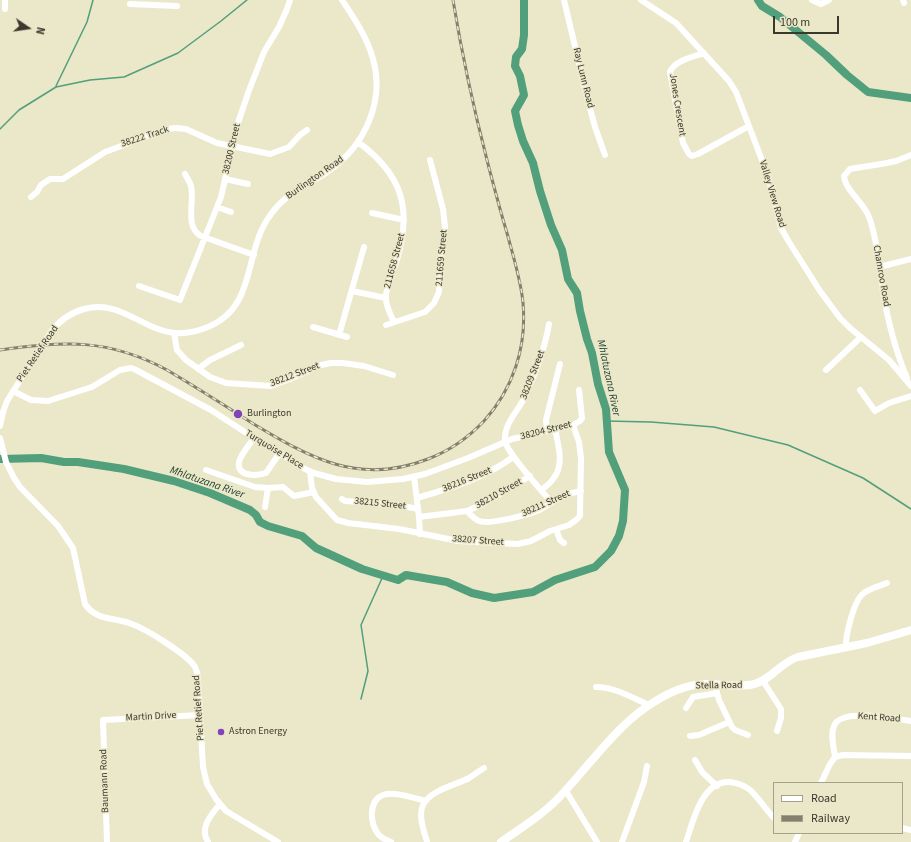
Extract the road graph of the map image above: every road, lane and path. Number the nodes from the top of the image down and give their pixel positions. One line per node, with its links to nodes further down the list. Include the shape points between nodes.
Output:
1 (5, 0): 11 (street)
2 (290, 0): 16 (street, 38200 Street, via 288,9 256,71 242,109)
3 (342, 0): 15 (street, Burlington Road, via 367,42 376,72 374,106)
4 (564, 0): 17 (street, Ray Lunn Road, via 589,104)
5 (641, 0): 12 (street, Valley View Road, via 676,23)
6 (812, 0): 7 (street, via 821,4)
7 (829, 0)
8 (142, 2): 9 (street); 10 (street)
9 (130, 4)
10 (177, 6)
11 (5, 9)
12 (704, 53): 13 (street, Valley View Road, via 733,86); 13 (street, Jones Crescent, via 675,64 670,72 688,154 698,154)
13 (748, 126): 44 (street, Valley View Road, via 768,176 781,228 830,305)
14 (307, 130): 16 (street, 38222 Track, via 289,148 270,154)
15 (358, 142): 27 (street, 211658 Street, via 376,157 392,176 400,194); 30 (street, Burlington Road, via 349,154 331,169 282,201 262,228)
16 (233, 146): 21 (street, 38200 Street); 23 (street, 38222 Track, via 217,143 186,129 167,129 105,152 63,179 50,179)
17 (605, 155)
18 (911, 155): 32 (street, Chamroo Road, via 887,164 850,168 844,174 845,180 870,218)
19 (430, 160): 37 (street, 211659 Street, via 445,227 439,292 434,303 425,312)
20 (185, 174): 28 (street, via 191,189 192,224 195,232)
21 (225, 179): 22 (street); 24 (street, 38200 Street)
22 (248, 184)
23 (31, 197)
24 (217, 206): 25 (street); 28 (street, 38200 Street)
25 (230, 212)
26 (372, 213): 27 (street)
27 (404, 220): 35 (street, 211658 Street, via 402,242)
28 (204, 237): 30 (street); 33 (street, 38200 Street, via 180,300)
29 (364, 247): 34 (street)
30 (254, 254): 41 (street, Burlington Road, via 242,295 227,314 209,326 191,332)
31 (911, 259): 32 (street)
32 (879, 267): 50 (street, Chamroo Road, via 888,319)
33 (139, 286)
34 (352, 290): 35 (street); 42 (street)
35 (386, 298): 37 (street, 211658 Street)
36 (98, 307): 41 (street, Burlington Road, via 117,310); 53 (street, Piet Retief Road, via 72,313 57,324)
37 (394, 322): 39 (street, 211659 Street)
38 (549, 324): 61 (street, 38209 Street, via 534,376 523,402 509,422)
39 (386, 325)
40 (313, 327): 42 (street)
41 (174, 333): 47 (street, 38212 Street, via 175,345 180,353)
42 (339, 335): 43 (street)
43 (347, 337)
44 (861, 337): 48 (street); 50 (street, Valley View Road, via 889,360)
45 (241, 345): 47 (street, via 210,360)
46 (560, 364): 58 (street, via 546,420)
47 (198, 369): 49 (street, 38212 Street, via 216,380 266,386 290,380 331,363 364,366)
48 (826, 370)
49 (393, 375)
50 (910, 385)
51 (579, 390): 55 (street, 38204 Street, via 582,418)
52 (860, 390): 54 (street, via 875,411)
53 (13, 391): 56 (street, Piet Retief Road, via 3,412); 59 (street, Turquoise Place, via 31,400 48,401 92,387 120,370 131,368 198,402)
54 (911, 396)
55 (573, 424): 57 (street, 38204 Street); 70 (street, 38207 Street, via 581,449)
56 (0, 426)
57 (555, 429): 58 (street, 38204 Street); 69 (street, via 560,463 554,479)
58 (547, 431): 61 (street, 38204 Street)
59 (254, 438): 62 (street, Turquoise Place); 62 (street, via 239,461 242,471 251,475 266,473)
60 (0, 439): 91 (street, Piet Retief Road, via 8,467 20,487 58,526 73,548 85,604 90,611 99,616 132,624 176,649 192,663 198,674)
61 (505, 442): 63 (street); 67 (street, Turquoise Place, via 434,472)
62 (279, 454): 65 (street, Turquoise Place)
63 (513, 457): 66 (street); 72 (street, 38216 Street, via 476,478)
64 (206, 470): 68 (street, via 255,488)
65 (310, 471): 67 (street, Turquoise Place, via 336,479 360,482); 71 (street, 38207 Street)
66 (530, 476): 69 (street); 77 (street, 38210 Street)
67 (414, 477): 72 (street)
68 (268, 488): 71 (street, via 283,487 294,496); 75 (street)
69 (541, 490): 74 (street)
70 (581, 491): 74 (street, 38211 Street); 79 (street, 38207 Street, via 578,518)
71 (314, 492): 80 (street, 38207 Street, via 340,521)
72 (417, 498): 76 (street)
73 (342, 499): 76 (street, 38215 Street)
74 (551, 502): 77 (street, 38211 Street, via 524,515 489,522 477,520)
75 (265, 507)
76 (418, 509): 78 (street)
77 (467, 511): 78 (street, 38210 Street)
78 (419, 517): 80 (street)
79 (556, 529): 80 (street, 38207 Street, via 518,544 458,541); 81 (street)
80 (420, 534)
81 (564, 543)
82 (887, 583): 84 (street, via 860,597 849,629)
83 (911, 630): 84 (main road, Stella Road)
84 (846, 648): 85 (main road, Stella Road, via 793,658)
85 (763, 681): 86 (main road, Stella Road, via 745,686); 95 (street, via 781,709)
86 (715, 685): 88 (street); 89 (main road, Stella Road, via 686,687)
87 (596, 687): 89 (street, via 613,690)
88 (717, 693): 90 (street, via 693,697); 94 (street)
89 (649, 705): 105 (main road, Stella Road, via 624,726)
90 (686, 708)
91 (200, 715): 92 (street, Martin Drive); 107 (street, Piet Retief Road, via 204,776)
92 (103, 720): 109 (street, Baumann Road)
93 (911, 721): 99 (street, Kent Road, via 883,717 842,717 833,728)
94 (729, 722): 96 (street, via 733,729); 97 (street, via 699,735)
95 (777, 731)
96 (748, 735)
97 (690, 736)
98 (911, 756): 99 (street)
99 (835, 757): 103 (street)
100 (695, 760): 104 (street, via 702,772)
101 (647, 766): 116 (street, via 644,782)
102 (484, 768): 106 (street, via 468,779 444,788)
103 (821, 782)
104 (717, 786): 108 (street, via 725,782 743,785); 117 (street, via 702,800)
105 (566, 791): 114 (main road, Stella Road, via 542,813); 115 (street)
106 (426, 801): 112 (street, via 401,794 384,795 377,800 371,813 372,821 378,834); 113 (street, via 422,807)
107 (220, 804): 110 (street, via 204,828); 111 (street, Piet Retief Road, via 230,814)
108 (773, 817)
109 (107, 842)
110 (208, 842)
111 (278, 842)
112 (391, 842)
113 (426, 842)
114 (501, 842)
115 (597, 842)
116 (622, 842)
117 (686, 842)

